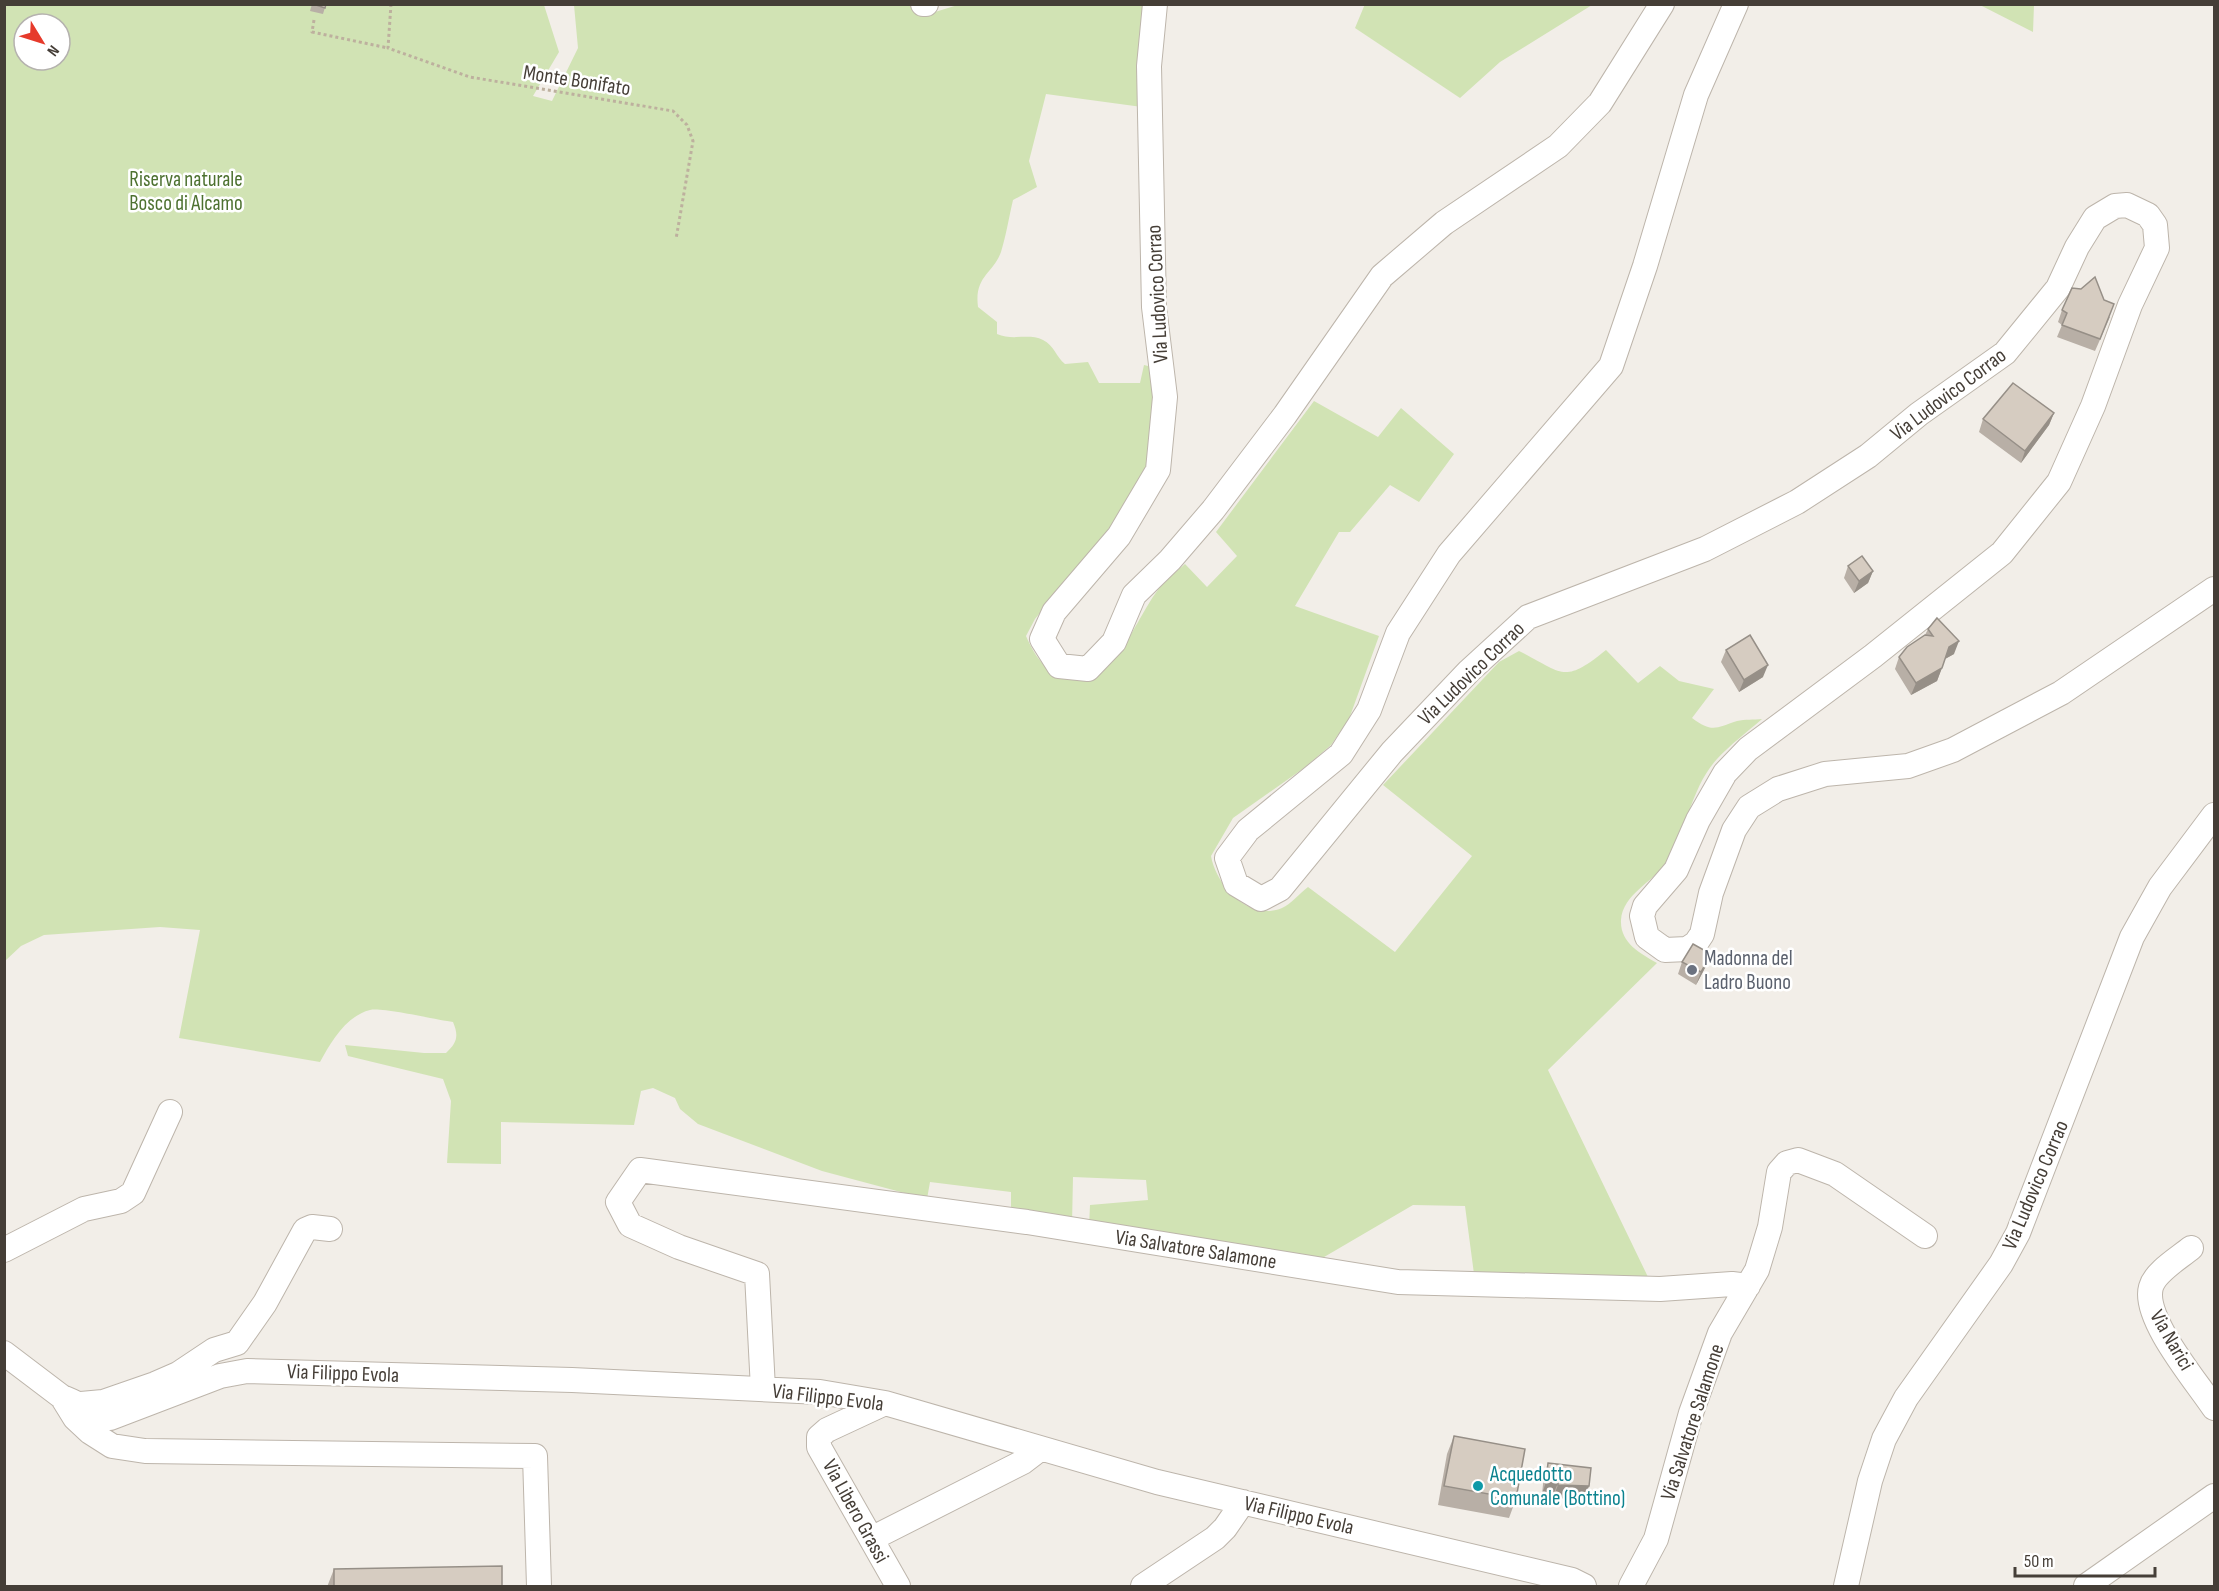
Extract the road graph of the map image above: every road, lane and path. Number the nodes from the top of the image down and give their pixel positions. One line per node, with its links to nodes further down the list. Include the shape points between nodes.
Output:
1 (391, 4): 6 (path)
2 (1155, 4): 3 (street, Via Ludovico Corrao, via 1149,66 1154,307 1165,397 1158,470 1119,536 1054,612 1042,639 1059,666 1088,669 1114,642 1134,595 1213,510 1382,276 1444,223 1558,146 1600,103)
3 (1662, 4)
4 (1736, 4): 8 (street, Via Ludovico Corrao, via 1696,94 1611,366 1449,554 1398,633 1369,711 1341,754 1248,830 1227,858 1236,884 1261,900 1280,889 1392,752 1469,670 1528,617 1705,549 1797,502 1868,456 2005,353 2058,288 2095,218 2115,206 2127,205 2148,215 2158,237 2157,248 2059,482 2002,553 1748,749 1725,772 1676,870 1645,906 1642,916 1647,937 1665,950 1687,949 1696,943 1734,830 1749,807 1778,789 1826,774 1908,766 1953,750 2061,693)
5 (314, 20): 6 (path, Monte Bonifato, via 312,32)
6 (388, 48): 7 (path, Monte Bonifato, via 470,77 673,111 687,125 693,141)
7 (676, 239)
8 (2214, 589)
9 (2214, 815): 30 (street, Via Ludovico Corrao, via 2160,887 2132,937 2018,1233 2001,1264 1906,1398 1884,1439 1870,1481)
10 (170, 1112): 14 (street, via 133,1193 121,1201 84,1209)
11 (330, 1229): 18 (street, via 305,1230 265,1304 237,1343 214,1350 155,1384 103,1402)
12 (1925, 1236): 15 (street, via 1835,1174 1809,1162 1787,1163 1779,1172 1770,1227)
13 (2191, 1248): 20 (street, Via Narici, via 2155,1278 2151,1308)
14 (4, 1250)
15 (1748, 1286): 17 (street, Via Salvatore Salamone, via 1660,1289 1398,1282 1027,1222 640,1170 618,1202 630,1225 757,1274); 29 (street, Via Salvatore Salamone, via 1720,1334 1691,1413 1656,1539)
16 (4, 1353): 18 (street)
17 (763, 1389): 18 (street, Via Filippo Evola, via 247,1371 220,1376 111,1418); 19 (street, Via Filippo Evola, via 820,1392)
18 (71, 1401): 25 (street, via 82,1425 112,1446 145,1451 536,1456)
19 (885, 1403): 21 (street, Via Filippo Evola); 24 (street, Via Libero Grassi, via 826,1430 819,1437 819,1447)
20 (2214, 1408)
21 (1040, 1449): 23 (street, Via Filippo Evola); 24 (street, via 1023,1462)
22 (2214, 1496): 31 (street)
23 (1243, 1502): 27 (street, via 1215,1538); 28 (street, Via Filippo Evola, via 1572,1580)
24 (873, 1538): 26 (street, Via Libero Grassi)
25 (539, 1587)
26 (898, 1587)
27 (1143, 1587)
28 (1584, 1587)
29 (1631, 1587)
30 (1846, 1587)
31 (2086, 1587)

